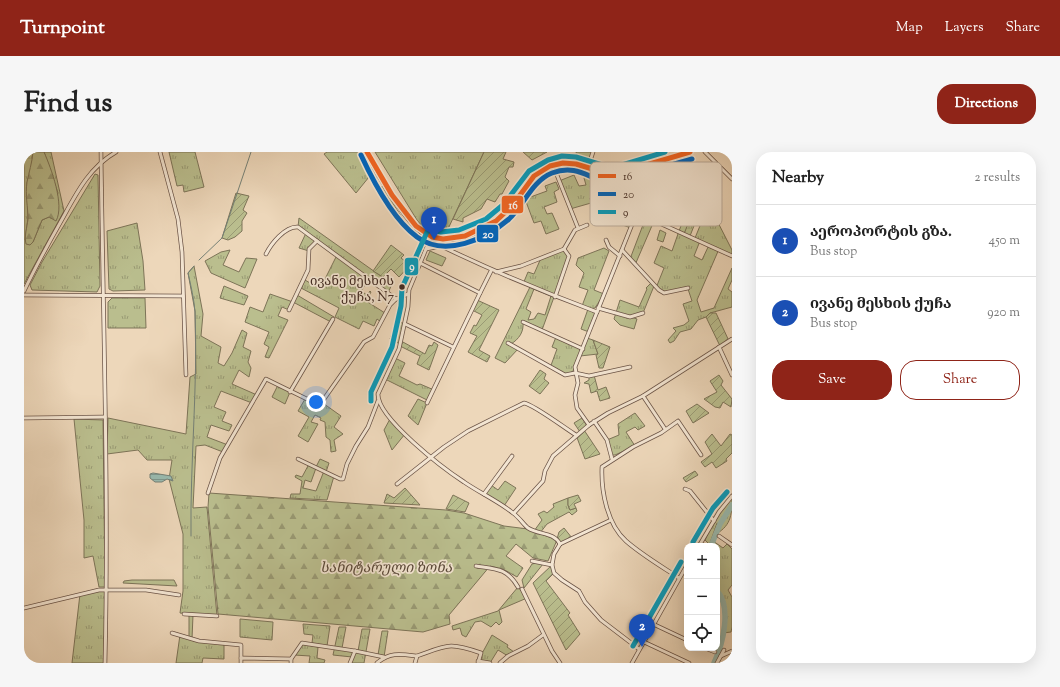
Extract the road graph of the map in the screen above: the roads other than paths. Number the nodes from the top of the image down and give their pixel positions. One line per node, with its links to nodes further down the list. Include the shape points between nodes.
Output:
1 (101, 152): 9 (street)
2 (116, 152): 9 (street)
3 (160, 152): 41 (street, via 178,219)
4 (367, 152): 21 (highway, via 380,176 410,219 418,229)
5 (593, 152): 14 (street)
6 (690, 152): 8 (highway)
7 (705, 152): 12 (street)
8 (670, 158): 10 (highway); 11 (street)
9 (101, 162): 36 (street, via 90,173 78,192); 38 (street)
10 (657, 162)
11 (673, 162)
12 (715, 162)
13 (553, 165): 14 (highway, via 573,163); 20 (street); 22 (highway, via 534,176 505,213 496,220 466,235)
14 (588, 167)
15 (722, 169): 16 (street)
16 (732, 179)
17 (587, 225): 20 (street)
18 (632, 226): 28 (street)
19 (666, 226): 31 (street)
20 (578, 228): 26 (street, via 571,234)
21 (431, 237): 22 (highway); 27 (street)
22 (439, 239): 25 (street)
23 (606, 240): 30 (street, via 609,247)
24 (317, 241): 29 (street, via 298,227 294,227 276,240); 43 (street); 44 (street, via 309,249 308,270)
25 (441, 246): 27 (street); 33 (street)
26 (564, 249): 34 (street, via 521,266); 42 (street, via 569,256)
27 (426, 250): 32 (street)
28 (622, 250): 30 (street); 35 (street, via 664,293)
29 (266, 254)
30 (620, 256): 45 (street)
31 (732, 256)
32 (420, 264): 37 (street); 39 (street)
33 (491, 271): 34 (street); 37 (street)
34 (495, 272): 42 (street)
35 (688, 288)
36 (24, 291)
37 (480, 293): 52 (street)
38 (104, 294): 40 (street); 41 (street); 63 (street)
39 (408, 294): 43 (street); 49 (street)
40 (24, 295)
41 (183, 296): 57 (street)
42 (554, 297): 45 (street)
43 (396, 299): 59 (street, via 390,304 373,337 364,342 324,399 313,402)
44 (289, 310)
45 (597, 310): 46 (street, via 630,317); 54 (street)
46 (643, 313)
47 (333, 319): 59 (street)
48 (523, 322): 54 (street)
49 (405, 324): 52 (street); 61 (street, via 399,349 381,387)
50 (732, 339): 53 (street)
51 (508, 343): 56 (street, via 560,374)
52 (453, 347): 62 (street)
53 (719, 347): 58 (street); 60 (street)
54 (583, 349): 56 (street)
55 (630, 368): 56 (street, via 589,376)
56 (575, 373): 66 (street, via 578,383 575,395 577,408)
57 (186, 375)
58 (732, 375)
59 (290, 392): 76 (street, via 266,379 220,458)
60 (642, 396): 65 (street, via 608,412); 67 (street)
61 (378, 401): 71 (street, via 397,427); 72 (street, via 368,427 347,464 343,479)
62 (427, 404)
63 (105, 417): 64 (street); 93 (street)
64 (24, 418)
65 (594, 422): 66 (street); 73 (street, via 608,440)
66 (590, 425): 68 (street)
67 (665, 429): 69 (street, via 675,422 680,423); 73 (street)
68 (576, 435): 71 (street, via 533,406 524,403 472,428); 79 (street, via 553,456 543,481)
69 (701, 455)
70 (512, 456): 77 (street)
71 (431, 458): 74 (street); 77 (street)
72 (298, 459)
73 (612, 459): 80 (street, via 602,467 601,478)
74 (397, 484)
75 (685, 489): 81 (street)
76 (208, 492)
77 (484, 494): 79 (street)
78 (732, 496): 81 (street)
79 (514, 513): 84 (street, via 528,528 552,536)
80 (611, 520): 84 (street); 90 (street, via 624,540)
81 (714, 521): 83 (street)
82 (719, 536): 85 (street)
83 (701, 543)
84 (560, 544): 87 (street, via 554,554)
85 (732, 545)
86 (532, 561): 87 (street)
87 (552, 565): 103 (street, via 554,573 579,591 601,620)
88 (476, 566): 91 (street, via 502,570 512,577)
89 (684, 570): 90 (street)
90 (679, 578): 98 (street)
91 (518, 587)
92 (522, 589): 100 (street)
93 (106, 590): 94 (street, via 146,590); 95 (street); 113 (street)
94 (179, 595)
95 (24, 608)
96 (184, 614): 97 (street)
97 (217, 616)
98 (653, 624): 101 (street); 102 (street)
99 (172, 633): 110 (street, via 199,641 241,645)
100 (543, 635): 119 (street); 120 (street)
101 (684, 639)
102 (644, 642): 103 (street); 122 (street)
103 (639, 648): 121 (street)
104 (724, 650): 108 (street)
105 (355, 651): 109 (street); 111 (street, via 302,643); 115 (street)
106 (732, 651): 108 (street)
107 (417, 656): 109 (street, via 393,654); 112 (street, via 455,645 481,654); 117 (street)
108 (721, 656): 123 (street)
109 (384, 657): 116 (street)
110 (241, 658): 111 (street); 114 (street)
111 (291, 661)
112 (478, 662): 118 (street)
113 (105, 663)
114 (241, 663)
115 (350, 663)
116 (377, 663)
117 (415, 663)
118 (490, 663)
119 (500, 663)
120 (560, 663)
121 (632, 663)
122 (689, 663)
123 (718, 663)

